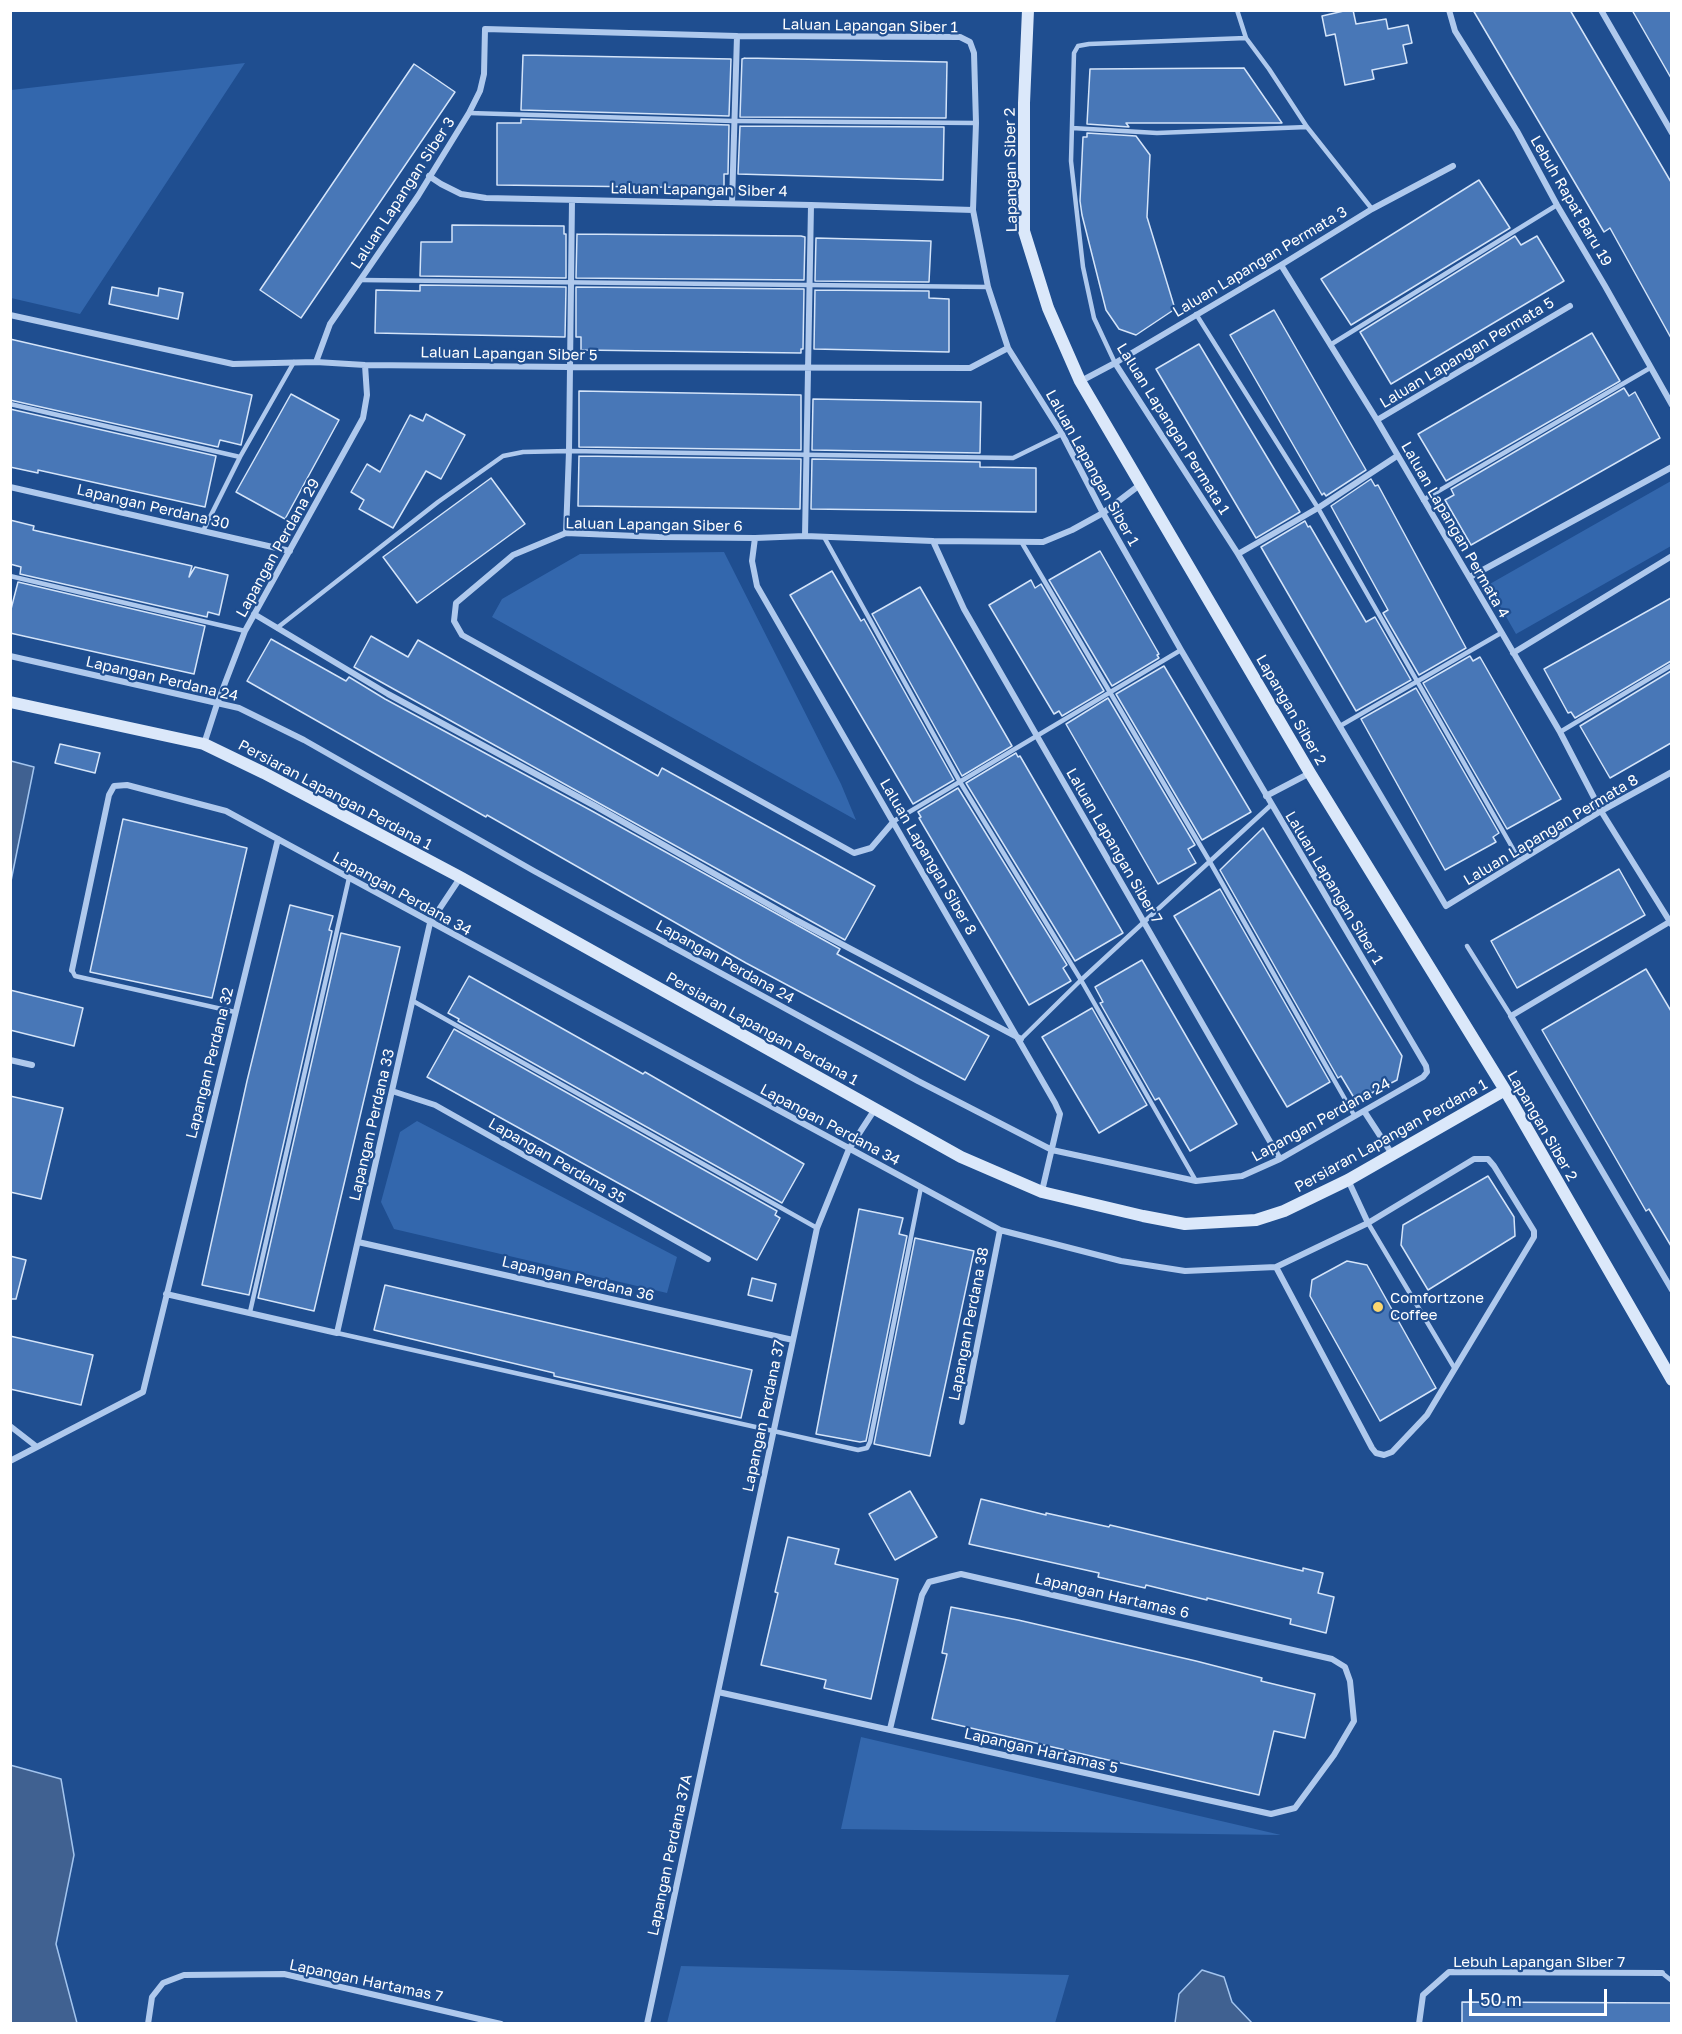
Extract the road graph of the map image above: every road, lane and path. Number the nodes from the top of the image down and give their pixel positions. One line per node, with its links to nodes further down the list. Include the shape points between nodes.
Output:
1 (1028, 10): 39 (street, Lapangan Siber 2, via 1024,231 1048,308)
2 (1237, 10): 7 (lane)
3 (1449, 10): 19 (street, Lebuh Rapat Baru 19, via 1455,31)
4 (1602, 10): 13 (street)
5 (485, 29): 6 (street, Laluan Lapangan Siber 1); 8 (street, Laluan Lapangan Siber 3, via 484,74)
6 (737, 36): 9 (street); 10 (street, Laluan Lapangan Siber 1, via 960,38 970,42 974,53)
7 (1246, 38): 11 (lane); 12 (lane, Laluan Lapangan Permata 1, via 1078,46 1074,53)
8 (469, 113): 9 (lane); 15 (street, Laluan Lapangan Siber 3)
9 (734, 121): 10 (lane); 17 (street)
10 (976, 123): 21 (street, Laluan Lapangan Siber 1)
11 (1307, 127): 12 (lane, via 1157,133); 20 (lane)
12 (1072, 128): 34 (lane, Laluan Lapangan Permata 1, via 1071,161 1083,267 1094,318)
13 (1671, 133)
14 (1454, 165): 20 (street, Laluan Lapangan Permata 3)
15 (429, 176): 16 (street, Laluan Lapangan Siber 4, via 461,194 478,197); 23 (street, Laluan Lapangan Siber 3)
16 (572, 200): 17 (street, Laluan Lapangan Siber 4); 24 (street)
17 (732, 203): 18 (street, Laluan Lapangan Siber 4)
18 (811, 205): 21 (street, Laluan Lapangan Siber 4); 25 (street)
19 (1557, 205): 30 (lane); 38 (street, Lebuh Rapat Baru 19)
20 (1372, 209): 22 (street, Laluan Lapangan Permata 3)
21 (974, 210): 26 (street, Laluan Lapangan Siber 1)
22 (1281, 265): 28 (street, Laluan Lapangan Permata 3); 30 (street, Laluan Lapangan Permata 4)
23 (360, 280): 24 (lane); 33 (street, Laluan Lapangan Siber 3, via 330,324)
24 (571, 280): 25 (lane); 36 (street)
25 (809, 284): 26 (lane); 37 (street)
26 (988, 286): 31 (street, Laluan Lapangan Siber 1)
27 (1569, 306): 42 (street, Laluan Lapangan Permata 5)
28 (1196, 314): 34 (street, Laluan Lapangan Permata 3); 52 (lane)
29 (10, 315): 32 (street, Laluan Lapangan Siber 5, via 233,364)
30 (1330, 345): 42 (street, Laluan Lapangan Permata 4)
31 (1008, 348): 37 (street, Laluan Lapangan Siber 5, via 970,368); 43 (street, Laluan Lapangan Siber 1)
32 (294, 362): 33 (street, Laluan Lapangan Siber 5); 47 (lane)
33 (316, 362): 35 (street, Laluan Lapangan Siber 5)
34 (1115, 363): 39 (street, Laluan Lapangan Permata 3); 62 (street, Laluan Lapangan Permata 1)
35 (365, 365): 36 (street, Laluan Lapangan Siber 5); 61 (street, Lapangan Perdana 29, via 367,395 363,418)
36 (569, 367): 37 (street, Laluan Lapangan Siber 5); 44 (street)
37 (808, 368): 45 (street)
38 (1650, 368): 41 (street, Lebuh Rapat Baru 19); 51 (lane)
39 (1080, 381): 49 (street, Lapangan Siber 2)
40 (10, 404): 47 (lane)
41 (1671, 405)
42 (1377, 420): 46 (street, Laluan Lapangan Permata 4)
43 (1062, 434): 45 (lane, via 1013,458); 53 (street, Laluan Lapangan Siber 1)
44 (569, 451): 45 (lane); 55 (street); 67 (lane, via 503,456)
45 (807, 456): 56 (street)
46 (1397, 456): 51 (street, Laluan Lapangan Permata 4); 52 (street)
47 (240, 457): 54 (lane)
48 (1671, 467): 65 (street)
49 (1142, 484): 53 (street, Laluan Lapangan Siber 6); 83 (street, Lapangan Siber 2)
50 (10, 487): 54 (street, Lapangan Perdana 30)
51 (1424, 500): 65 (street, Laluan Lapangan Permata 4)
52 (1317, 507): 62 (street); 74 (lane)
53 (1103, 513): 60 (street, Laluan Lapangan Siber 6, via 1043,542); 70 (street, Laluan Lapangan Siber 1)
54 (203, 531): 61 (street, Lapangan Perdana 30)
55 (566, 532): 58 (street, Laluan Lapangan Siber 6); 88 (street, Laluan Lapangan Siber 6, via 513,555 456,603 454,621 462,635 854,854 871,848)
56 (805, 536): 57 (street, Laluan Lapangan Siber 6); 58 (street, Laluan Lapangan Siber 6)
57 (824, 537): 59 (street, Laluan Lapangan Siber 6); 84 (lane)
58 (755, 538): 88 (street, Laluan Lapangan Siber 8, via 752,561 757,586)
59 (933, 541): 60 (street, Laluan Lapangan Siber 6); 80 (street, Laluan Lapangan Siber 7, via 964,609)
60 (1022, 543): 75 (lane)
61 (290, 551): 66 (street, Lapangan Perdana 29)
62 (1238, 554): 78 (street, Laluan Lapangan Permata 1)
63 (1671, 556): 71 (street)
64 (10, 576): 68 (lane)
65 (1470, 577): 69 (street, Laluan Lapangan Permata 4)
66 (254, 614): 67 (street); 68 (street, Lapangan Perdana 29)
67 (277, 628): 104 (street, via 388,694 796,920)
68 (245, 631): 77 (street, Lapangan Perdana 29)
69 (1501, 633): 71 (street, Laluan Lapangan Permata 4); 74 (lane)
70 (1181, 650): 75 (lane); 85 (street, Laluan Lapangan Siber 1)
71 (1513, 653): 79 (street, Laluan Lapangan Permata 4)
72 (10, 656): 77 (street, Lapangan Perdana 24)
73 (1671, 665): 79 (lane)
74 (1418, 681): 78 (lane); 91 (lane)
75 (1109, 693): 80 (lane); 90 (lane)
76 (10, 702): 81 (street, Persiaran Lapangan Perdana 1)
77 (217, 704): 81 (street, Lapangan Perdana 29); 114 (street, Lapangan Perdana 24, via 239,708 304,740 918,1082)
78 (1340, 726): 94 (street, Laluan Lapangan Permata 1)
79 (1560, 732): 87 (street, Laluan Lapangan Permata 4)
80 (1037, 736): 84 (lane); 95 (street, Laluan Lapangan Siber 7)
81 (204, 744): 92 (street, Persiaran Lapangan Perdana 1)
82 (1671, 772): 87 (street, Laluan Lapangan Permata 8)
83 (1310, 773): 85 (street); 108 (street, Lapangan Siber 2)
84 (960, 782): 88 (lane); 100 (lane)
85 (1266, 796): 86 (street, Laluan Lapangan Siber 1)
86 (1271, 805): 90 (lane); 107 (street, Laluan Lapangan Siber 1)
87 (1601, 812): 91 (street, Laluan Lapangan Permata 8); 97 (street, Laluan Lapangan Permata 4)
88 (894, 821): 104 (street, Laluan Lapangan Siber 8)
89 (278, 839): 93 (street, Lapangan Perdana 34); 99 (street, Lapangan Perdana 34, via 226,811 127,785 114,786); 102 (street, Lapangan Perdana 32)
90 (1210, 862): 95 (lane); 112 (lane)
91 (1520, 862): 94 (street, Laluan Lapangan Permata 8, via 1450,905)
92 (460, 877): 96 (street); 110 (street, Persiaran Lapangan Perdana 1)
93 (349, 878): 96 (street, Lapangan Perdana 34); 129 (lane)
94 (1444, 903)
95 (1144, 922): 100 (lane); 116 (street, Laluan Lapangan Siber 7)
96 (430, 923): 101 (street, Lapangan Perdana 33); 113 (street, Lapangan Perdana 34)
97 (1671, 923): 103 (street)
98 (1467, 946): 103 (lane)
99 (72, 970): 102 (lane, via 75,976)
100 (1081, 980): 104 (lane); 118 (lane)
101 (412, 1001): 109 (street, Lapangan Perdana 33); 122 (lane)
102 (235, 1012): 128 (street, Lapangan Perdana 32)
103 (1511, 1016): 127 (street)
104 (1021, 1039): 114 (street, Laluan Lapangan Siber 8, via 1060,1114)
105 (10, 1060): 106 (street)
106 (32, 1065)
107 (1427, 1072): 111 (street, Lapangan Perdana 24)
108 (1505, 1090): 115 (street, Persiaran Lapangan Perdana 1); 133 (street, Lapangan Siber 2)
109 (392, 1091): 124 (street, Lapangan Perdana 33); 125 (street, Lapangan Perdana 35, via 435,1105)
110 (875, 1109): 113 (street, Lapangan Perdana 37); 120 (street, Persiaran Lapangan Perdana 1, via 961,1157)
111 (1364, 1110): 112 (street, Lapangan Perdana 24); 115 (street)
112 (1354, 1116): 116 (street, Lapangan Perdana 24)
113 (849, 1149): 119 (street, Lapangan Perdana 34); 122 (street, Lapangan Perdana 37)
114 (1052, 1150): 118 (street, Lapangan Perdana 24); 120 (street, Laluan Lapangan Siber 8)
115 (1392, 1154): 117 (street, Persiaran Lapangan Perdana 1)
116 (1280, 1159): 118 (street, Lapangan Perdana 24, via 1242,1176)
117 (1348, 1180): 120 (street, Persiaran Lapangan Perdana 1, via 1284,1211 1256,1220 1227,1223 1185,1224); 121 (street)
118 (1196, 1181)
119 (921, 1187): 123 (street, Lapangan Perdana 34); 136 (lane, via 867,1448 858,1450)
120 (1042, 1192)
121 (1368, 1223): 126 (street, Lapangan Perdana 34); 132 (lane); 132 (street, Lapangan Perdana 34, via 1474,1159 1488,1159 1534,1231)
122 (817, 1228): 131 (street, Lapangan Perdana 37)
123 (1000, 1230): 126 (street, Lapangan Perdana 34, via 1121,1261 1185,1271); 134 (street, Lapangan Perdana 38)
124 (358, 1242): 130 (street, Lapangan Perdana 33); 131 (street, Lapangan Perdana 36)
125 (708, 1259)
126 (1276, 1266): 132 (street, via 1377,1453 1392,1452 1427,1415)
127 (1671, 1290)
128 (166, 1294): 129 (street); 137 (street, Lapangan Perdana 32, via 143,1392)
129 (249, 1312): 130 (street)
130 (337, 1333): 136 (lane)
131 (792, 1340): 136 (street, Lapangan Perdana 37)
132 (1455, 1369)
133 (1671, 1380)
134 (962, 1422)
135 (10, 1426): 137 (street)
136 (773, 1430): 139 (street, Lapangan Perdana 37)
137 (37, 1448): 138 (street, Lapangan Perdana 32)
138 (10, 1461)
139 (718, 1692): 140 (street, Lapangan Hartamas 5); 146 (street, Lapangan Perdana 37A)
140 (890, 1729): 141 (street, Lapangan Hartamas 5, via 1271,1814 1295,1808); 141 (street, Lapangan Hartamas 6, via 922,1595 929,1582 961,1574 1332,1659 1345,1667 1350,1681 1354,1721)
141 (1334, 1755)
142 (1662, 1973): 143 (lane); 147 (street, Lebuh Lapangan Siber 7, via 1449,1972 1423,1995)
143 (1671, 1981)
144 (148, 2024): 145 (street, Lapangan Hartamas 7, via 152,1997 163,1983 184,1975 284,1974)
145 (501, 2024)
146 (647, 2024)
147 (1419, 2024)

